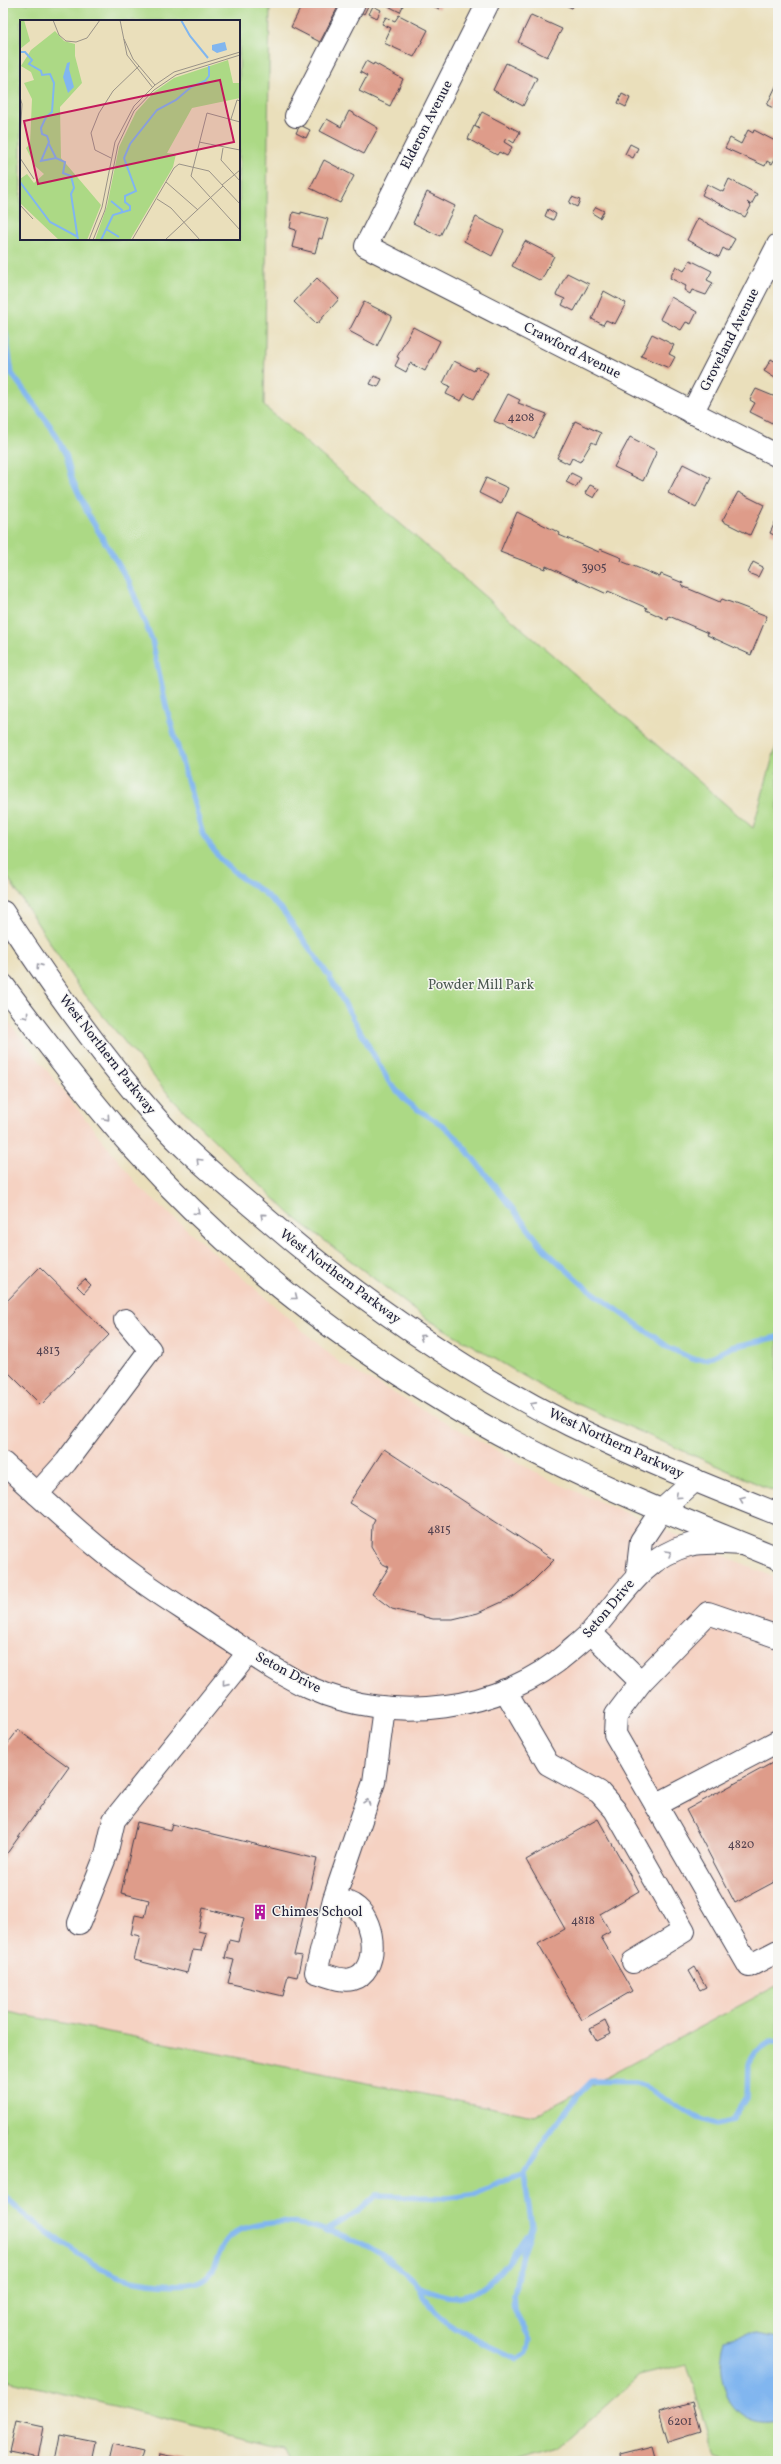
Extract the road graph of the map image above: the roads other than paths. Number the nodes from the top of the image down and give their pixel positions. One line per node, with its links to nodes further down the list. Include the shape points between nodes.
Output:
1 (354, 3): 3 (main road)
2 (488, 3): 5 (main road, Elderon Avenue)
3 (296, 116)
4 (778, 245): 6 (main road, Groveland Avenue)
5 (366, 246): 6 (main road, Crawford Avenue)
6 (692, 413): 7 (main road, Crawford Avenue)
7 (778, 456)
8 (3, 912): 12 (main road, West Northern Parkway, one-way to 8, via 570,1424 481,1375 384,1312 290,1240 210,1173 157,1118 78,1022)
9 (3, 985): 14 (main road, one-way to 14, via 92,1100 133,1148 234,1247 289,1292 348,1339 478,1422 554,1462)
10 (125, 1320): 13 (main road, via 150,1350 66,1462)
11 (3, 1463): 13 (main road, Seton Drive)
12 (695, 1480): 14 (main road, Seton Drive, one-way to 14); 15 (main road, West Northern Parkway, one-way to 12)
13 (38, 1494): 21 (main road, Seton Drive, via 136,1577)
14 (661, 1511): 16 (main road); 18 (main road, Seton Drive, via 642,1541)
15 (778, 1514)
16 (742, 1544): 17 (main road); 18 (main road, Seton Drive, one-way to 16, via 673,1550 710,1543)
17 (778, 1558)
18 (637, 1575): 19 (main road, Seton Drive)
19 (591, 1633): 22 (main road); 23 (main road, Seton Drive, via 545,1670)
20 (778, 1637): 22 (main road, via 708,1613)
21 (249, 1652): 24 (main road, Seton Drive, via 310,1688 349,1701); 28 (main road, one-way to 28, via 114,1820 106,1855)
22 (641, 1682): 26 (main road, via 616,1715 615,1734)
23 (506, 1690): 24 (main road, Seton Drive, via 459,1704 434,1708); 30 (main road, via 548,1764 599,1792 615,1810 684,1931)
24 (384, 1708): 27 (main road, one-way to 24, via 374,1782)
25 (778, 1741): 26 (main road)
26 (656, 1804): 29 (main road, via 749,1966)
27 (334, 1899)
28 (79, 1923)
29 (778, 1951)
30 (632, 1962)

